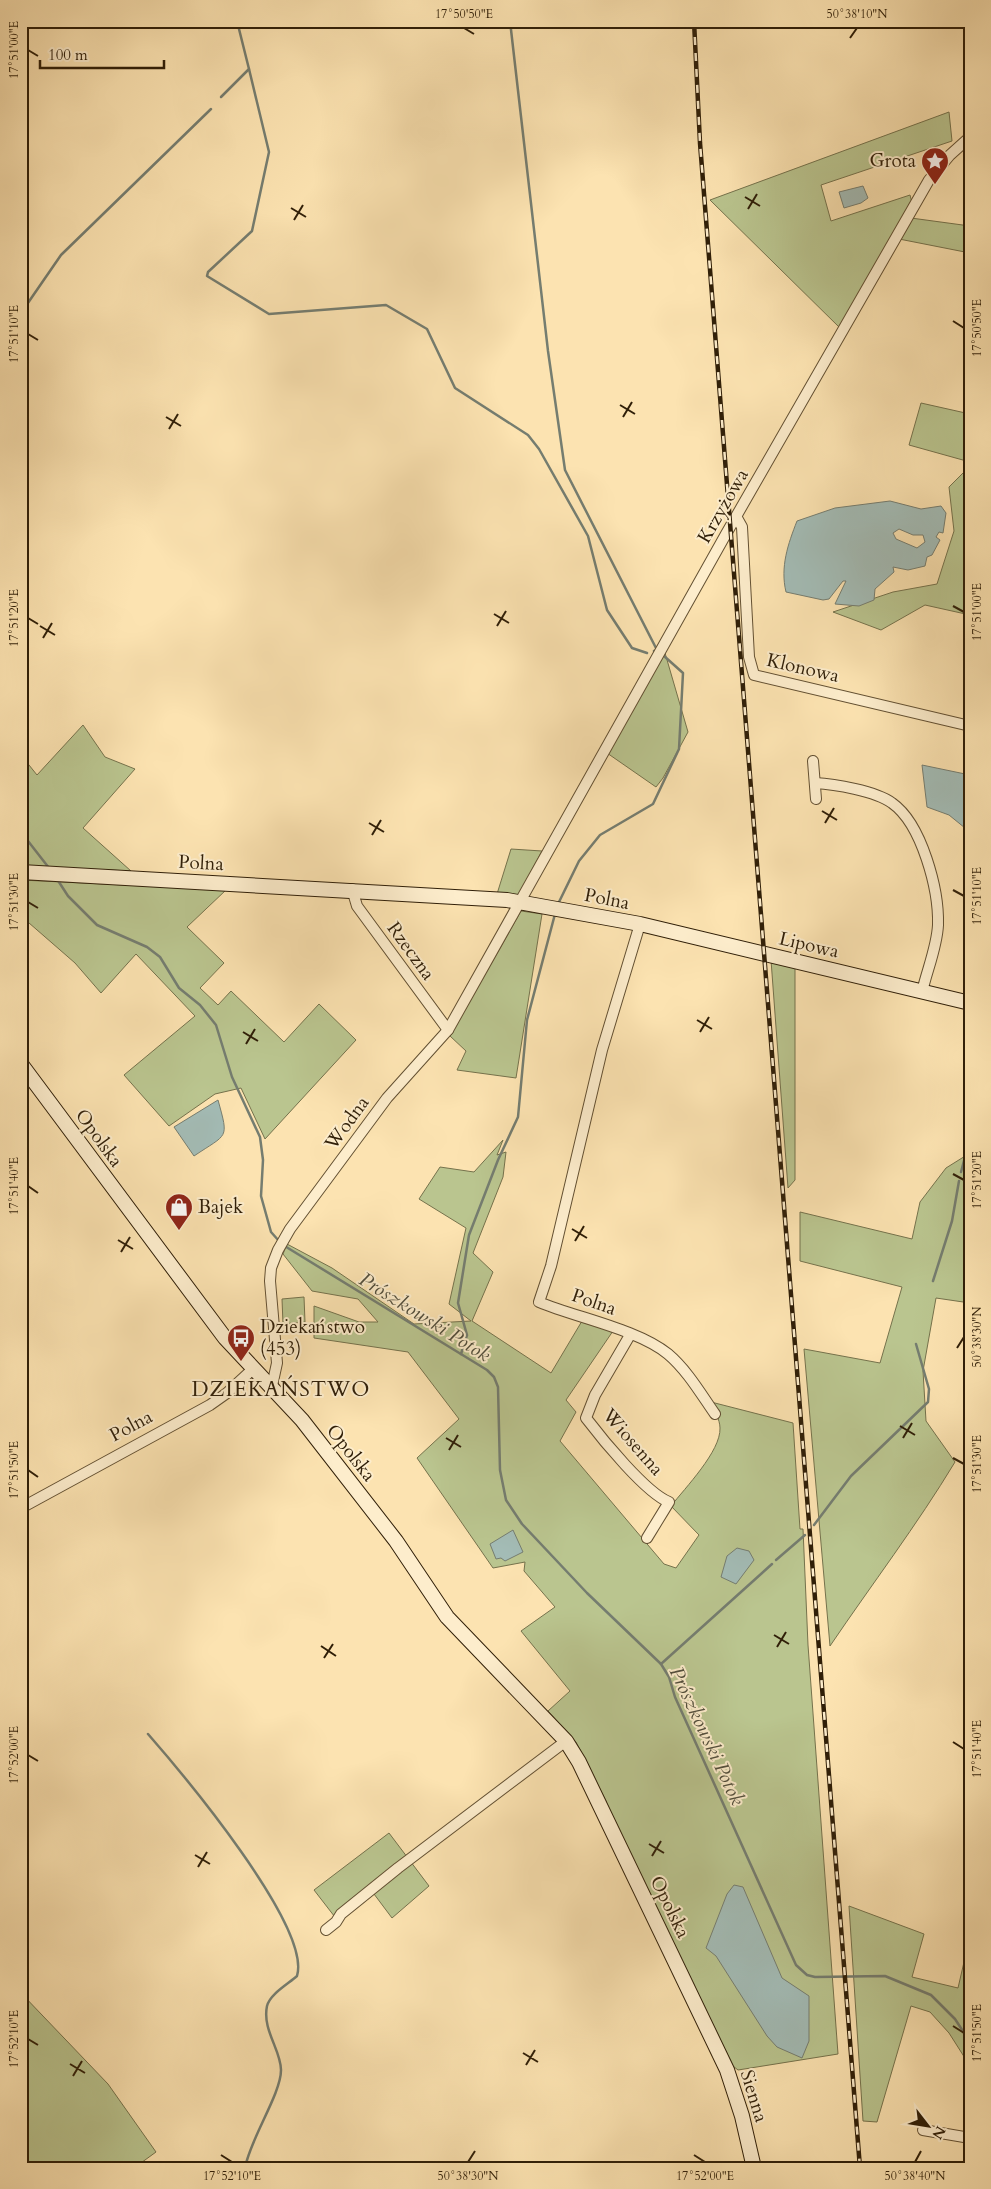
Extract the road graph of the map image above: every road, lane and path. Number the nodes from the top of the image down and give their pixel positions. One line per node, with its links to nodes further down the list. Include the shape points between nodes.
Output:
1 (970, 138): 2 (street, Krzyżowa, via 939,166 929,180)
2 (736, 518): 3 (street, Klonowa, via 742,527 749,657 754,675); 9 (street, Krzyżowa, via 578,796)
3 (970, 726)
4 (813, 761): 5 (street)
5 (815, 782): 6 (street); 11 (street, via 891,802 902,812 924,848 938,923)
6 (816, 799)
7 (21, 872): 8 (street, Polna)
8 (352, 889): 9 (street, Polna); 13 (street, Rzeczna, via 357,906)
9 (522, 902): 10 (street, Polna); 13 (street, Wodna)
10 (640, 924): 11 (street, Lipowa); 15 (street, Polna, via 602,1050 554,1257 539,1302)
11 (922, 992): 12 (street, Lipowa)
12 (970, 1003)
13 (448, 1030): 17 (street, Wodna, via 387,1098 284,1237 271,1268 277,1364)
14 (21, 1064): 16 (street, Opolska, via 171,1268)
15 (630, 1335): 18 (street, Polna, via 661,1348 669,1355); 20 (street, Wiosenna, via 586,1418 636,1474 660,1498 669,1502)
16 (253, 1370): 17 (street, Opolska); 19 (street, Polna, via 210,1405)
17 (272, 1386): 21 (street, Opolska, via 404,1551 447,1618)
18 (715, 1414)
19 (21, 1508)
20 (647, 1538)
21 (566, 1741): 22 (street, via 398,1868); 23 (street, Opolska)
22 (326, 1930)
23 (712, 2037): 26 (street, Sienna, via 734,2092)
24 (923, 2130): 25 (street)
25 (970, 2138)
26 (754, 2168)

